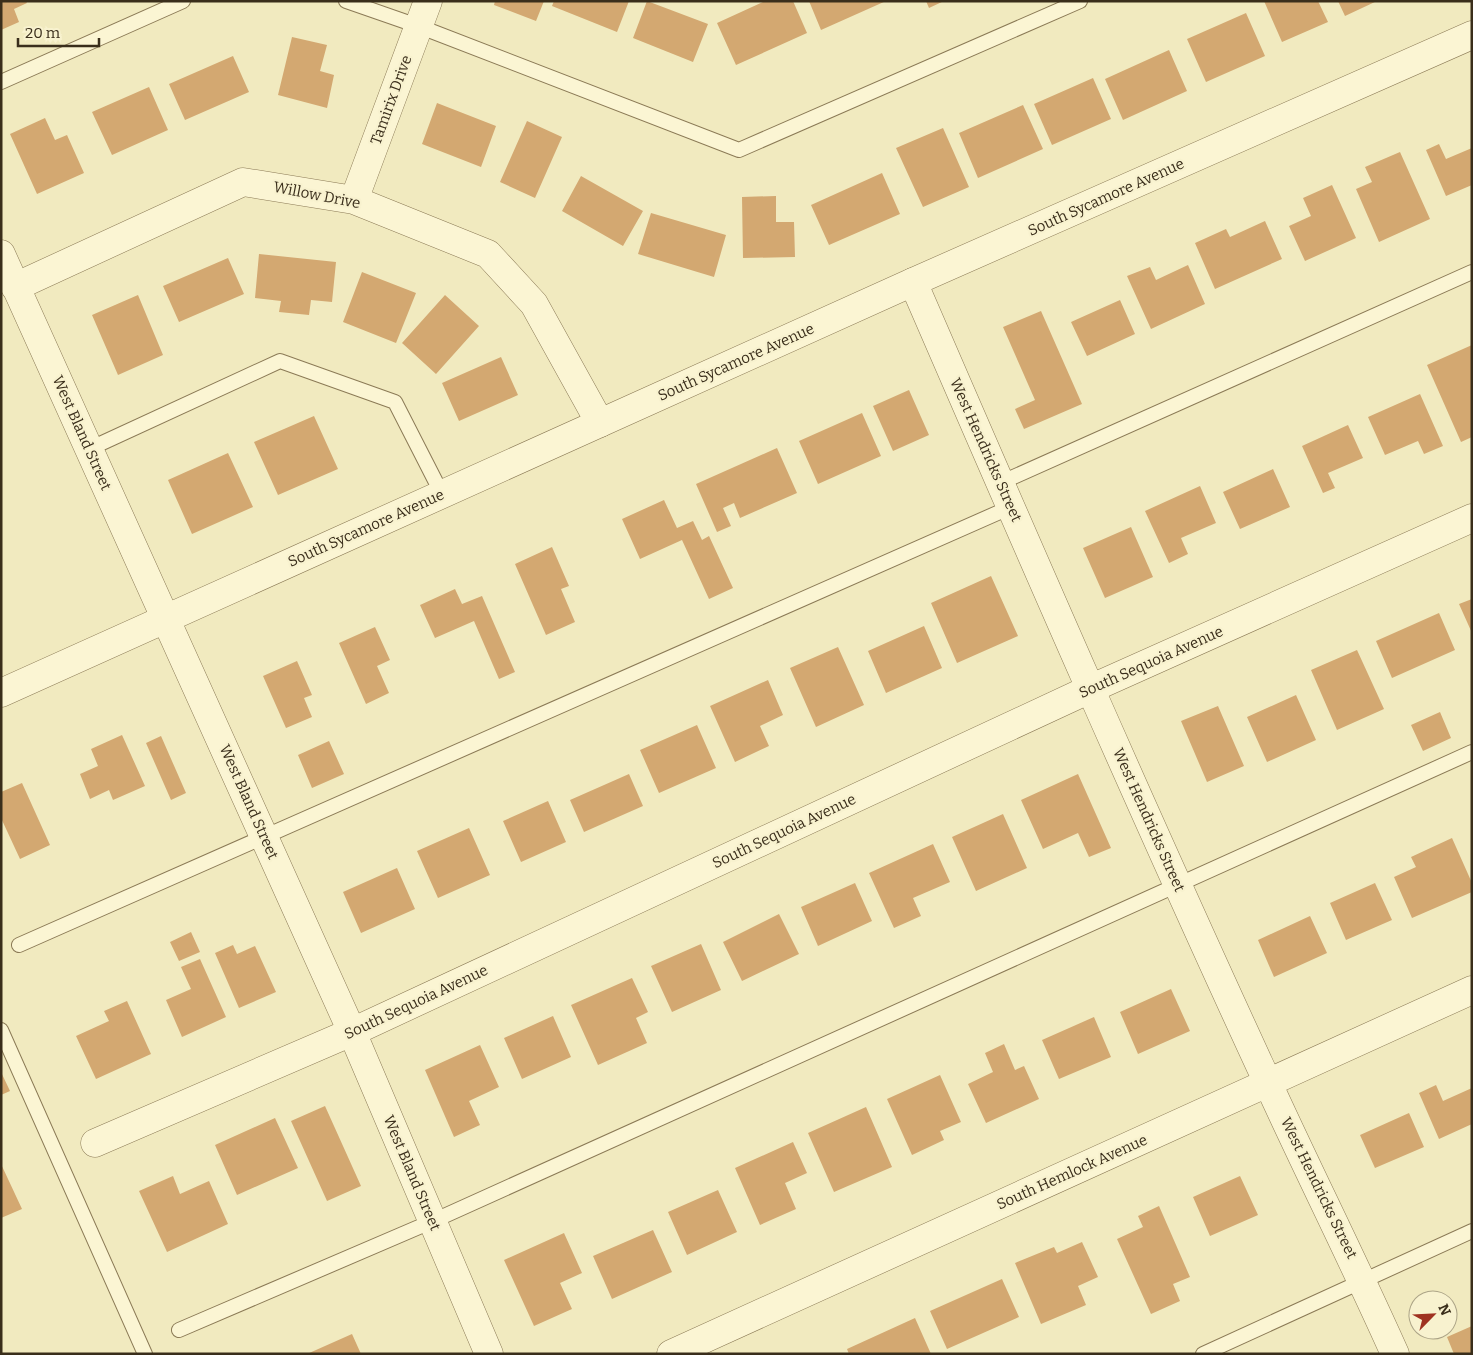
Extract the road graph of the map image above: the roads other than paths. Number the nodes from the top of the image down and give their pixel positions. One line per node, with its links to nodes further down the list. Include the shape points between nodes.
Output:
1 (183, 1): 6 (lane)
2 (346, 1): 4 (lane)
3 (1080, 1): 4 (lane, via 739,150)
4 (423, 14): 7 (street, Tamirix Drive)
5 (1472, 35): 10 (street, South Sycamore Avenue)
6 (1, 82)
7 (354, 200): 11 (street, Willow Drive, via 243,182); 12 (street, Willow Drive, via 488,254 534,304)
8 (1, 254): 11 (street, West Bland Street)
9 (1472, 272): 14 (lane)
10 (913, 282): 12 (street, South Sycamore Avenue); 14 (street, West Hendricks Street)
11 (15, 287): 13 (street, West Bland Street)
12 (600, 423): 15 (street, South Sycamore Avenue)
13 (89, 449): 15 (lane, via 280,361 396,402); 18 (street, West Bland Street)
14 (1000, 483): 16 (street, West Hendricks Street)
15 (442, 494): 18 (street, South Sycamore Avenue)
16 (1011, 507): 19 (street, West Hendricks Street); 22 (lane)
17 (1472, 518): 19 (street, South Sequoia Avenue)
18 (166, 618): 20 (street, South Sycamore Avenue); 22 (street, West Bland Street)
19 (1090, 689): 23 (street, West Hendricks Street); 27 (street, South Sequoia Avenue)
20 (1, 692)
21 (1472, 752): 23 (lane)
22 (264, 836): 24 (lane); 27 (street, West Bland Street)
23 (1179, 885): 28 (street, West Hendricks Street); 30 (lane)
24 (19, 945)
25 (1472, 990): 28 (street, South Hemlock Avenue)
26 (1, 1030): 34 (lane)
27 (352, 1032): 29 (street, South Sequoia Avenue); 30 (street, West Bland Street)
28 (1268, 1083): 32 (street, West Hendricks Street); 36 (street, South Hemlock Avenue)
29 (95, 1143)
30 (433, 1221): 33 (lane); 35 (street, West Bland Street)
31 (1472, 1231): 32 (lane)
32 (1363, 1281): 37 (lane); 38 (street, West Hendricks Street)
33 (179, 1330)
34 (145, 1354)
35 (489, 1354)
36 (671, 1354)
37 (1203, 1354)
38 (1395, 1354)

